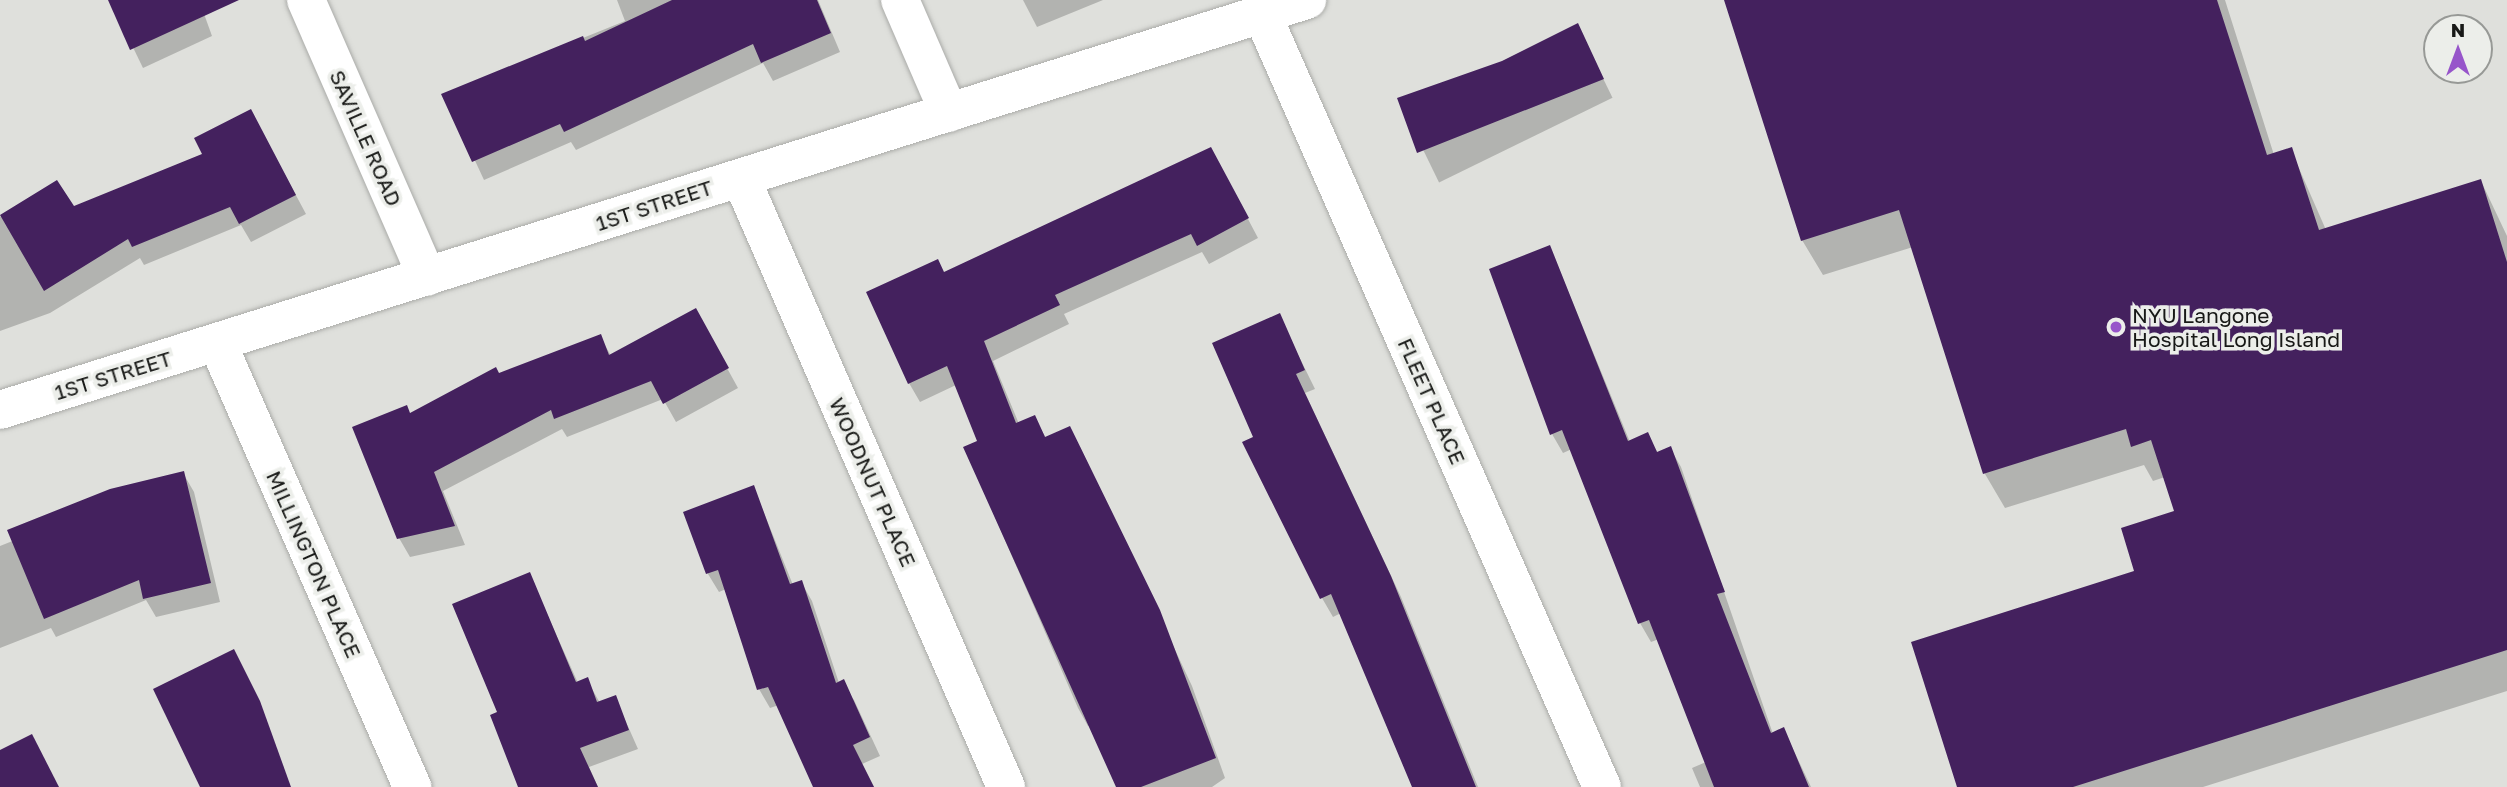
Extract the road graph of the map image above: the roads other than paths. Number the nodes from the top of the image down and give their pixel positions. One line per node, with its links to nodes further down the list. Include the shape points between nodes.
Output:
1 (306, 0): 7 (street, SAVILLE ROAD)
2 (900, 0): 5 (street)
3 (1307, 0): 4 (street, 1ST STREET)
4 (1262, 14): 5 (street, 1ST STREET); 12 (street, FLEET PLACE)
5 (949, 113): 6 (street, 1ST STREET)
6 (741, 178): 7 (street, 1ST STREET); 11 (street, WOODNUT PLACE)
7 (427, 277): 8 (street, 1ST STREET)
8 (217, 342): 9 (street, 1ST STREET); 10 (street, MILLINGTON PLACE)
9 (0, 410)
10 (412, 787)
11 (1006, 787)
12 (1602, 787)

